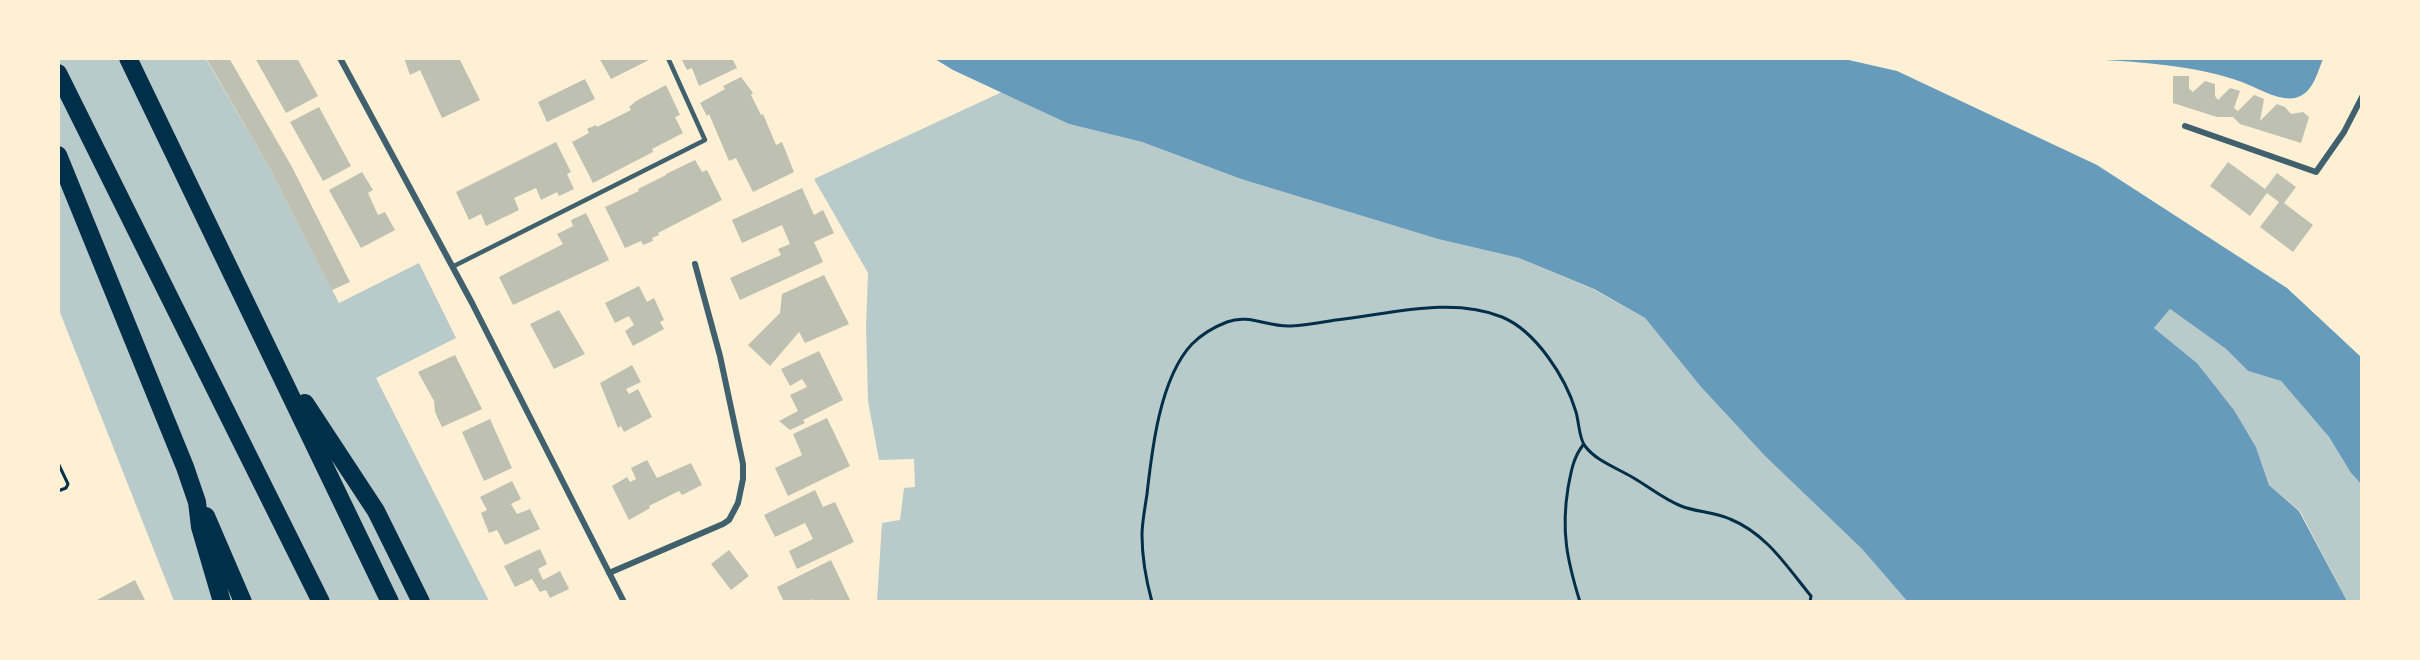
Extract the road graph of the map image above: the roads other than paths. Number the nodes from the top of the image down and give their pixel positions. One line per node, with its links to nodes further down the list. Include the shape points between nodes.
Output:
1 (128, 58): 10 (highway)
2 (340, 58): 9 (street)
3 (668, 58): 9 (lane, via 705,140)
4 (58, 73): 15 (highway)
5 (2361, 97): 6 (street, via 2344,132 2316,172)
6 (2185, 126)
7 (58, 155): 11 (highway)
8 (695, 264): 12 (street, via 743,464 741,492 732,516 723,524)
9 (452, 267): 12 (street)
10 (263, 339): 16 (highway); 17 (highway, via 376,511)
11 (197, 502): 13 (highway, via 200,527); 14 (highway, via 211,524)
12 (609, 573): 18 (street)
13 (222, 602)
14 (243, 602)
15 (321, 602)
16 (390, 602)
17 (421, 602)
18 (624, 602)

